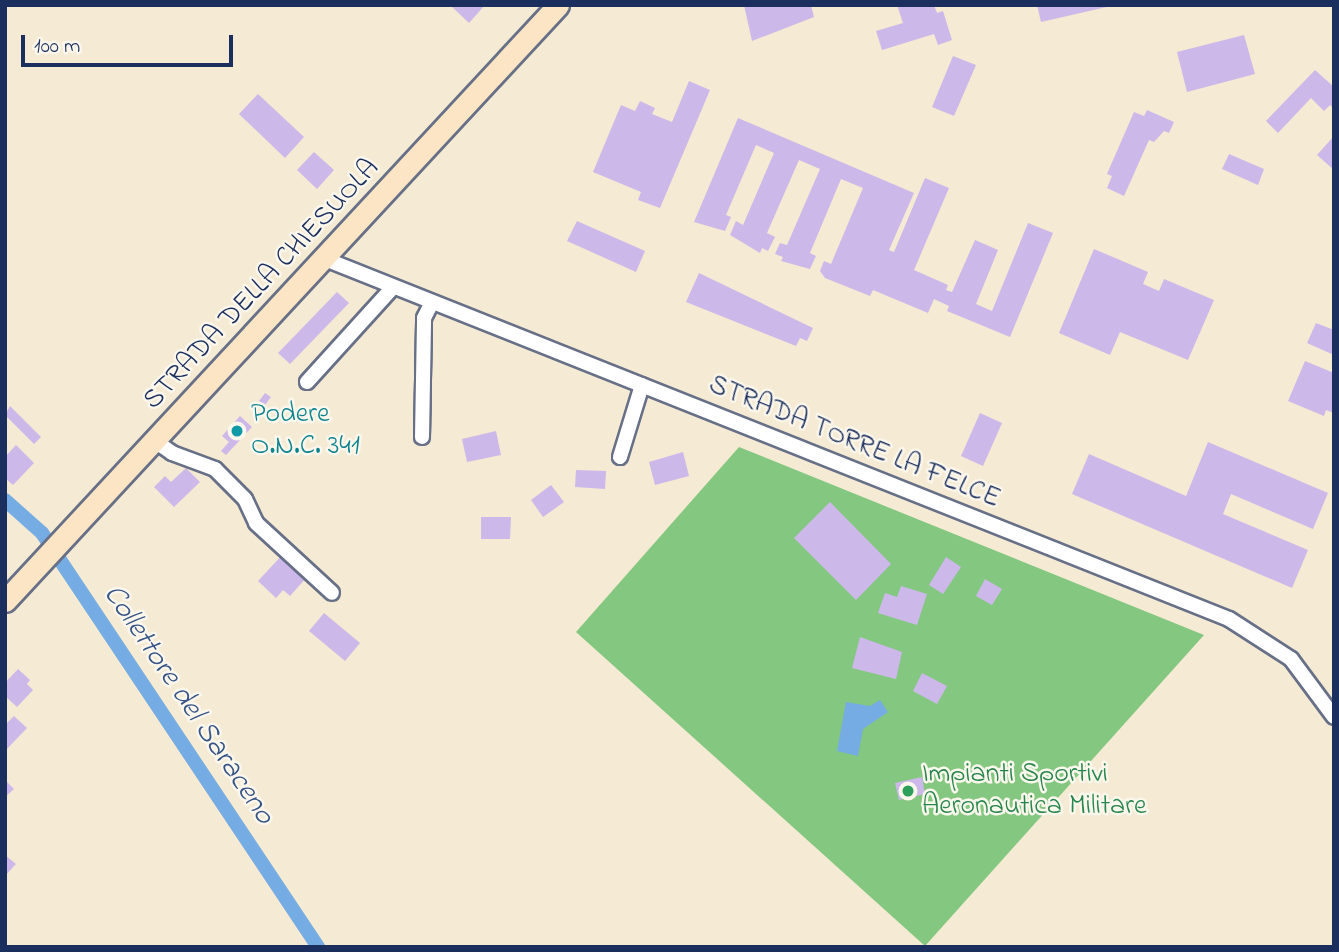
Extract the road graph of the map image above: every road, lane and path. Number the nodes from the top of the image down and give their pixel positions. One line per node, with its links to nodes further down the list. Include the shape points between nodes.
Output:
1 (558, 5): 2 (street, STRADA DELLA CHIESUOLA)
2 (325, 259): 3 (street, STRADA TORRE LA FELCE); 8 (street, STRADA DELLA CHIESUOLA)
3 (393, 286): 4 (street, STRADA TORRE LA FELCE); 5 (street)
4 (432, 302): 6 (street, STRADA TORRE LA FELCE); 7 (street, via 424,318)
5 (307, 382)
6 (642, 385): 9 (street); 12 (street, STRADA TORRE LA FELCE, via 1228,619 1291,659)
7 (422, 437)
8 (155, 441): 10 (street, via 172,453 215,469 245,499 256,523); 11 (street, STRADA DELLA CHIESUOLA)
9 (620, 457)
10 (332, 593)
11 (5, 601)
12 (1334, 717)

